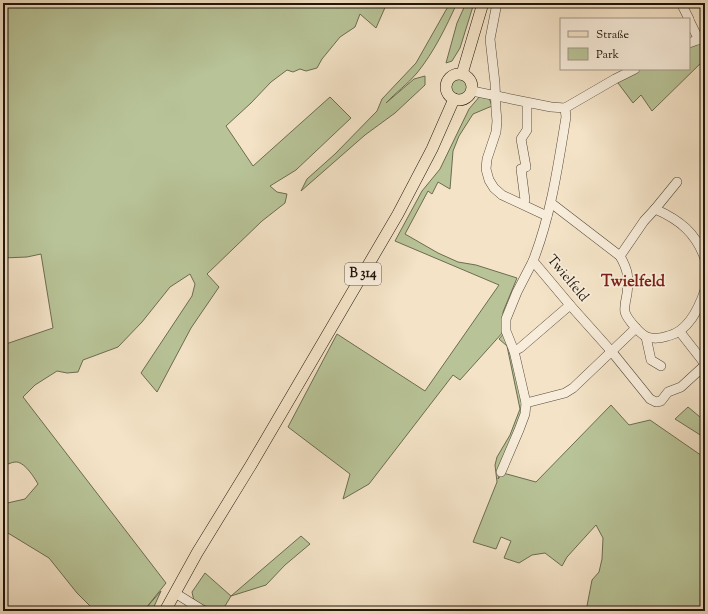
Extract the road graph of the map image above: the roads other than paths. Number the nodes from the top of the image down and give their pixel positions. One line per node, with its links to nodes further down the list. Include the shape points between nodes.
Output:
1 (483, 3): 9 (main road)
2 (497, 3): 11 (street, via 490,40)
3 (681, 3): 4 (street)
4 (688, 18)
5 (690, 21): 6 (street)
6 (702, 39): 7 (street)
7 (690, 43)
8 (633, 70): 14 (street)
9 (462, 74): 10 (main road, via 471,81); 12 (main road, via 452,76 448,82 447,90)
10 (472, 91): 11 (street); 12 (main road, via 465,99)
11 (496, 96): 13 (street); 19 (street, via 496,132 486,170 489,180 502,195)
12 (454, 99): 34 (main road, B 314, via 425,163 387,233)
13 (528, 102): 14 (street, via 551,108); 16 (street, via 528,130 521,139 526,168 521,169)
14 (565, 108): 17 (street, Twielfeld, via 566,117)
15 (677, 182): 18 (street)
16 (525, 200)
17 (551, 203): 19 (street, Twielfeld); 20 (street)
18 (655, 209): 20 (street); 21 (street, via 671,216 686,228 700,245)
19 (547, 216): 22 (street, Twielfeld)
20 (620, 256): 25 (street, via 627,268 625,312)
21 (705, 259)
22 (533, 261): 24 (street, Twielfeld); 28 (street, via 506,319 506,331)
23 (705, 290): 26 (street, via 699,307)
24 (570, 305): 28 (street); 29 (street, Twielfeld)
25 (636, 328): 27 (street); 29 (street)
26 (680, 332): 27 (street, via 659,338); 30 (street)
27 (646, 337): 31 (street, via 651,360)
28 (514, 351): 32 (street)
29 (612, 352): 30 (street, Twielfeld, via 650,399 656,402 661,401 668,392 681,387); 32 (street, via 565,393)
30 (705, 364)
31 (661, 366)
32 (526, 403): 33 (street, via 525,414)
33 (501, 472)
34 (175, 593): 35 (main road, B 314); 36 (street)
35 (165, 611)
36 (204, 611)

